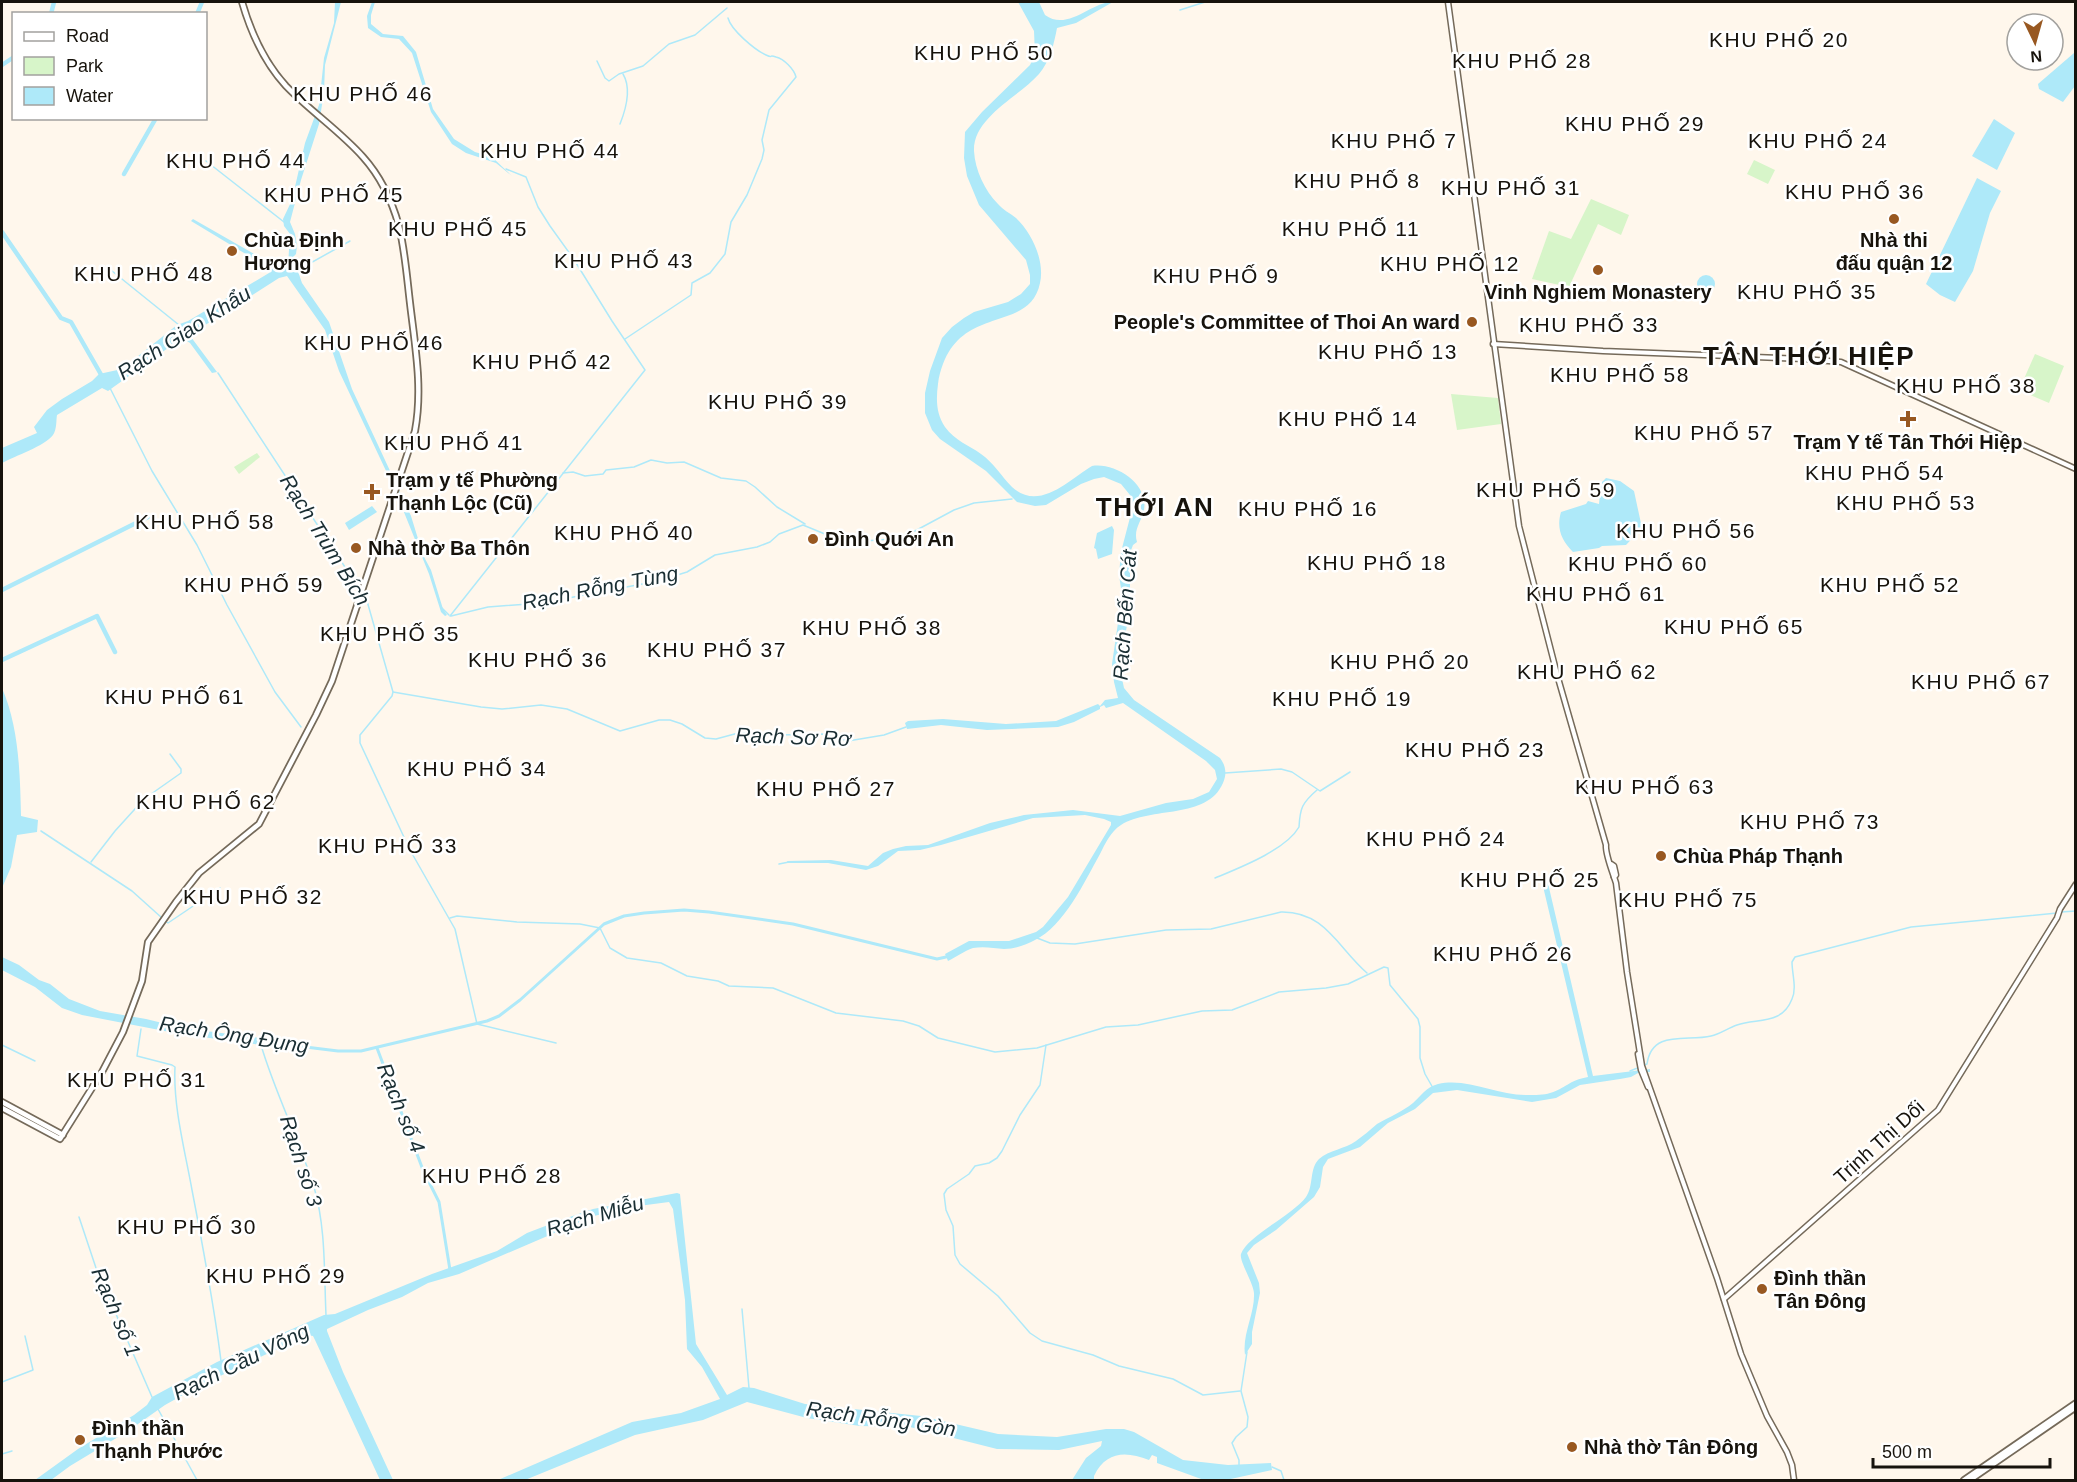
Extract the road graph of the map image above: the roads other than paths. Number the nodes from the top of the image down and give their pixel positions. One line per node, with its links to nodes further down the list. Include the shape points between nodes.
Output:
1 (242, 2): 8 (main road, via 254,36 287,87 346,139 382,183 399,227 407,279 420,399 415,431 328,689 259,824 199,873 148,942 142,981 123,1032)
2 (1448, 2): 3 (main road)
3 (1493, 344): 4 (main road, via 1841,362); 9 (main road, via 1519,526 1609,851 1643,1073)
4 (2076, 469)
5 (2076, 884): 9 (main road, Trịnh Thị Dối, via 1938,1110)
6 (2, 1102): 8 (main road)
7 (2, 1108): 8 (main road)
8 (62, 1137)
9 (1724, 1299): 11 (main road, via 1746,1367 1787,1452)
10 (2076, 1405): 12 (main road); 13 (main road)
11 (1794, 1480)
12 (1965, 1480)
13 (1970, 1480)

